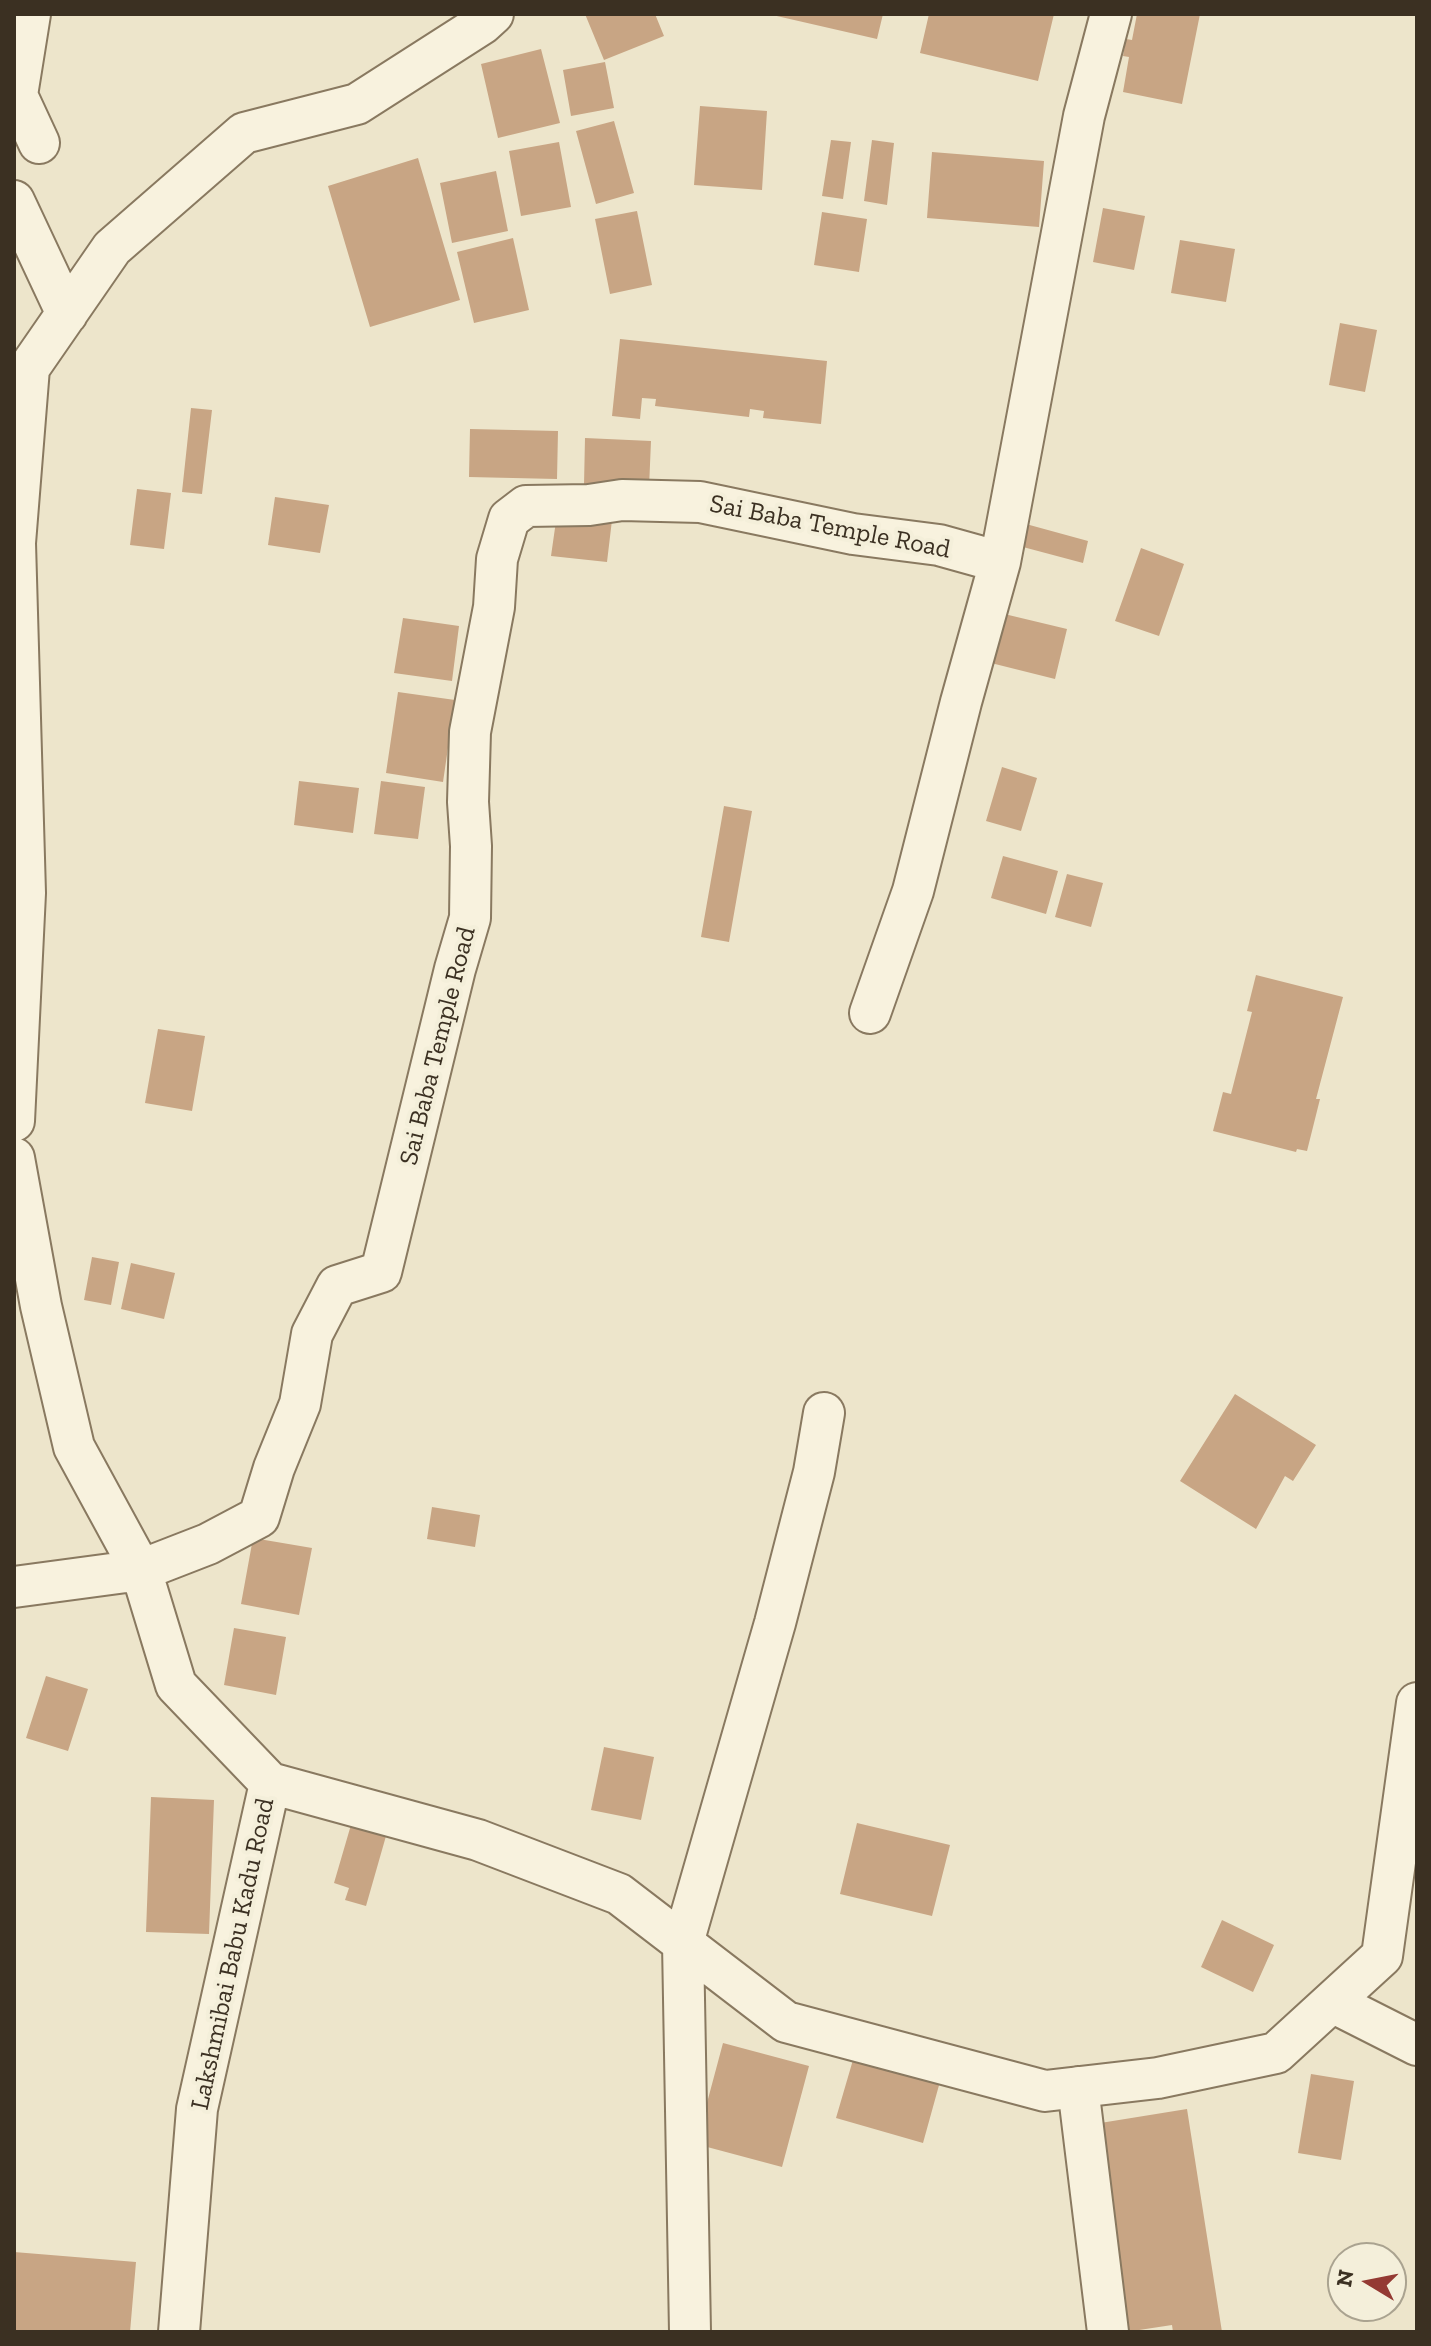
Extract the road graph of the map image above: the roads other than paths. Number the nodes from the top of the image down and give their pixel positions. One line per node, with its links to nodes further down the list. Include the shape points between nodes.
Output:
1 (30, 14): 4 (street)
2 (493, 14): 7 (street, via 357,104 244,133 112,248)
3 (1111, 14): 8 (street, via 1084,116)
4 (15, 92): 5 (street)
5 (39, 143)
6 (14, 201): 7 (street)
7 (67, 314): 10 (street, via 29,368 15,543 25,893)
8 (1000, 562): 9 (street, via 913,891); 14 (street, Sai Baba Temple Road, via 939,545 853,534 700,502 526,506 509,519 497,559 494,607 470,732 470,918 381,1272 337,1286 312,1334 300,1404 259,1517)
9 (870, 1013)
10 (14, 1121)
11 (14, 1158): 12 (street)
12 (24, 1269): 14 (street, via 41,1306 74,1447)
13 (824, 1413): 18 (street, via 775,1623)
14 (141, 1570): 15 (street); 17 (street, via 176,1685)
15 (14, 1587)
16 (1417, 1703): 19 (street, Lakshmibai Babu Kadu Road, via 1382,1956)
17 (270, 1783): 18 (street, Lakshmibai Babu Kadu Road, via 478,1840 619,1894); 22 (street, Lakshmibai Babu Kadu Road, via 197,2109)
18 (683, 1943): 21 (street, Lakshmibai Babu Kadu Road, via 786,2022 1045,2091); 23 (street)
19 (1332, 2002): 20 (street); 21 (street, Lakshmibai Babu Kadu Road, via 1276,2053 1158,2078)
20 (1417, 2045)
21 (1078, 2087): 24 (street)
22 (179, 2332)
23 (690, 2332)
24 (1108, 2332)

